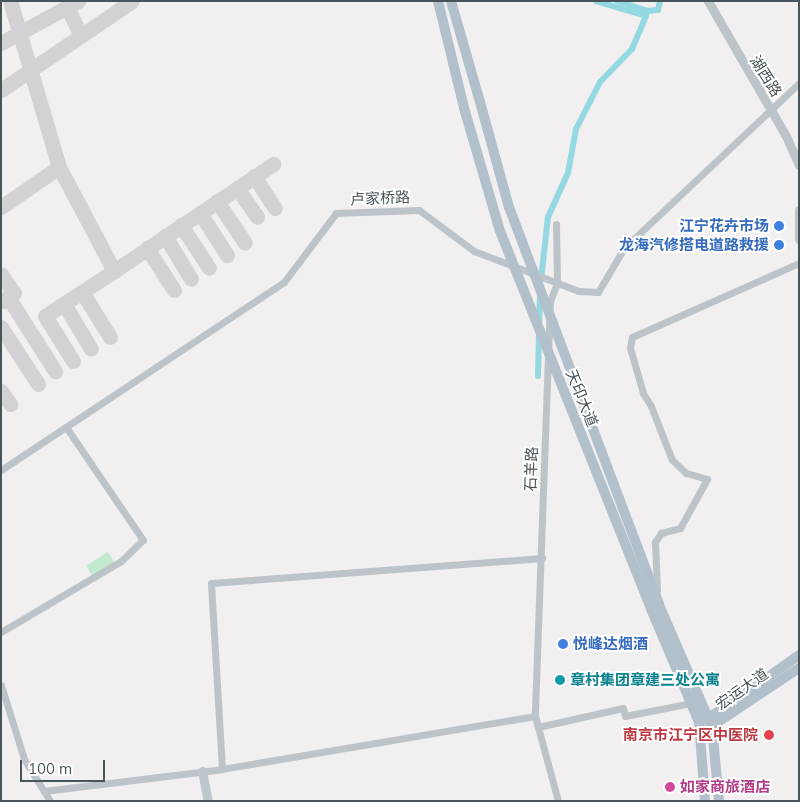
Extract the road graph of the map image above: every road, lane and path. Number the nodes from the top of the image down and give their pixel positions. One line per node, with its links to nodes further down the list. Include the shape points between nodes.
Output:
1 (438, 1): 15 (main road, 天印大道, bridge, via 464,108 500,231)
2 (451, 1): 15 (main road, 天印大道, bridge, via 509,207)
3 (708, 1): 5 (street, 湖西路)
4 (799, 83): 5 (street, 卢家桥路)
5 (772, 112): 6 (street, 湖西路); 11 (street, 卢家桥路, via 624,248 598,292 579,291)
6 (799, 165)
7 (799, 210): 9 (street)
8 (556, 224): 11 (street, 石羊路)
9 (799, 239)
10 (799, 263): 15 (street, via 632,337 630,348 643,394 672,460 686,472 707,479 680,528 661,533 655,542)
11 (557, 283): 12 (street, 卢家桥路, via 474,251 419,210 336,213 284,282); 14 (street, 石羊路, via 550,301)
12 (66, 427): 13 (street, 卢家桥路); 16 (street, via 143,540 121,561)
13 (1, 470)
14 (542, 558): 21 (street, 石羊路); 25 (street, via 211,582)
15 (655, 607): 20 (main road, 天印大道); 22 (main road, 天印大道)
16 (1, 632)
17 (799, 655): 22 (main road, 宏运大道)
18 (799, 668): 22 (main road, 宏运大道)
19 (1, 685): 27 (street, via 24,759)
20 (691, 702): 23 (street, via 625,716 623,708); 24 (main road, 天印大道)
21 (535, 716): 23 (street, 石羊路); 25 (street)
22 (711, 722): 24 (main road, 宏运大道); 32 (main road, 天印大道)
23 (538, 727): 30 (street, 石羊路)
24 (700, 727): 31 (main road, 天印大道)
25 (222, 769): 26 (street)
26 (202, 771): 27 (street); 29 (main road)
27 (44, 791): 28 (street)
28 (50, 801)
29 (208, 801)
30 (558, 801)
31 (705, 801)
32 (720, 801)

